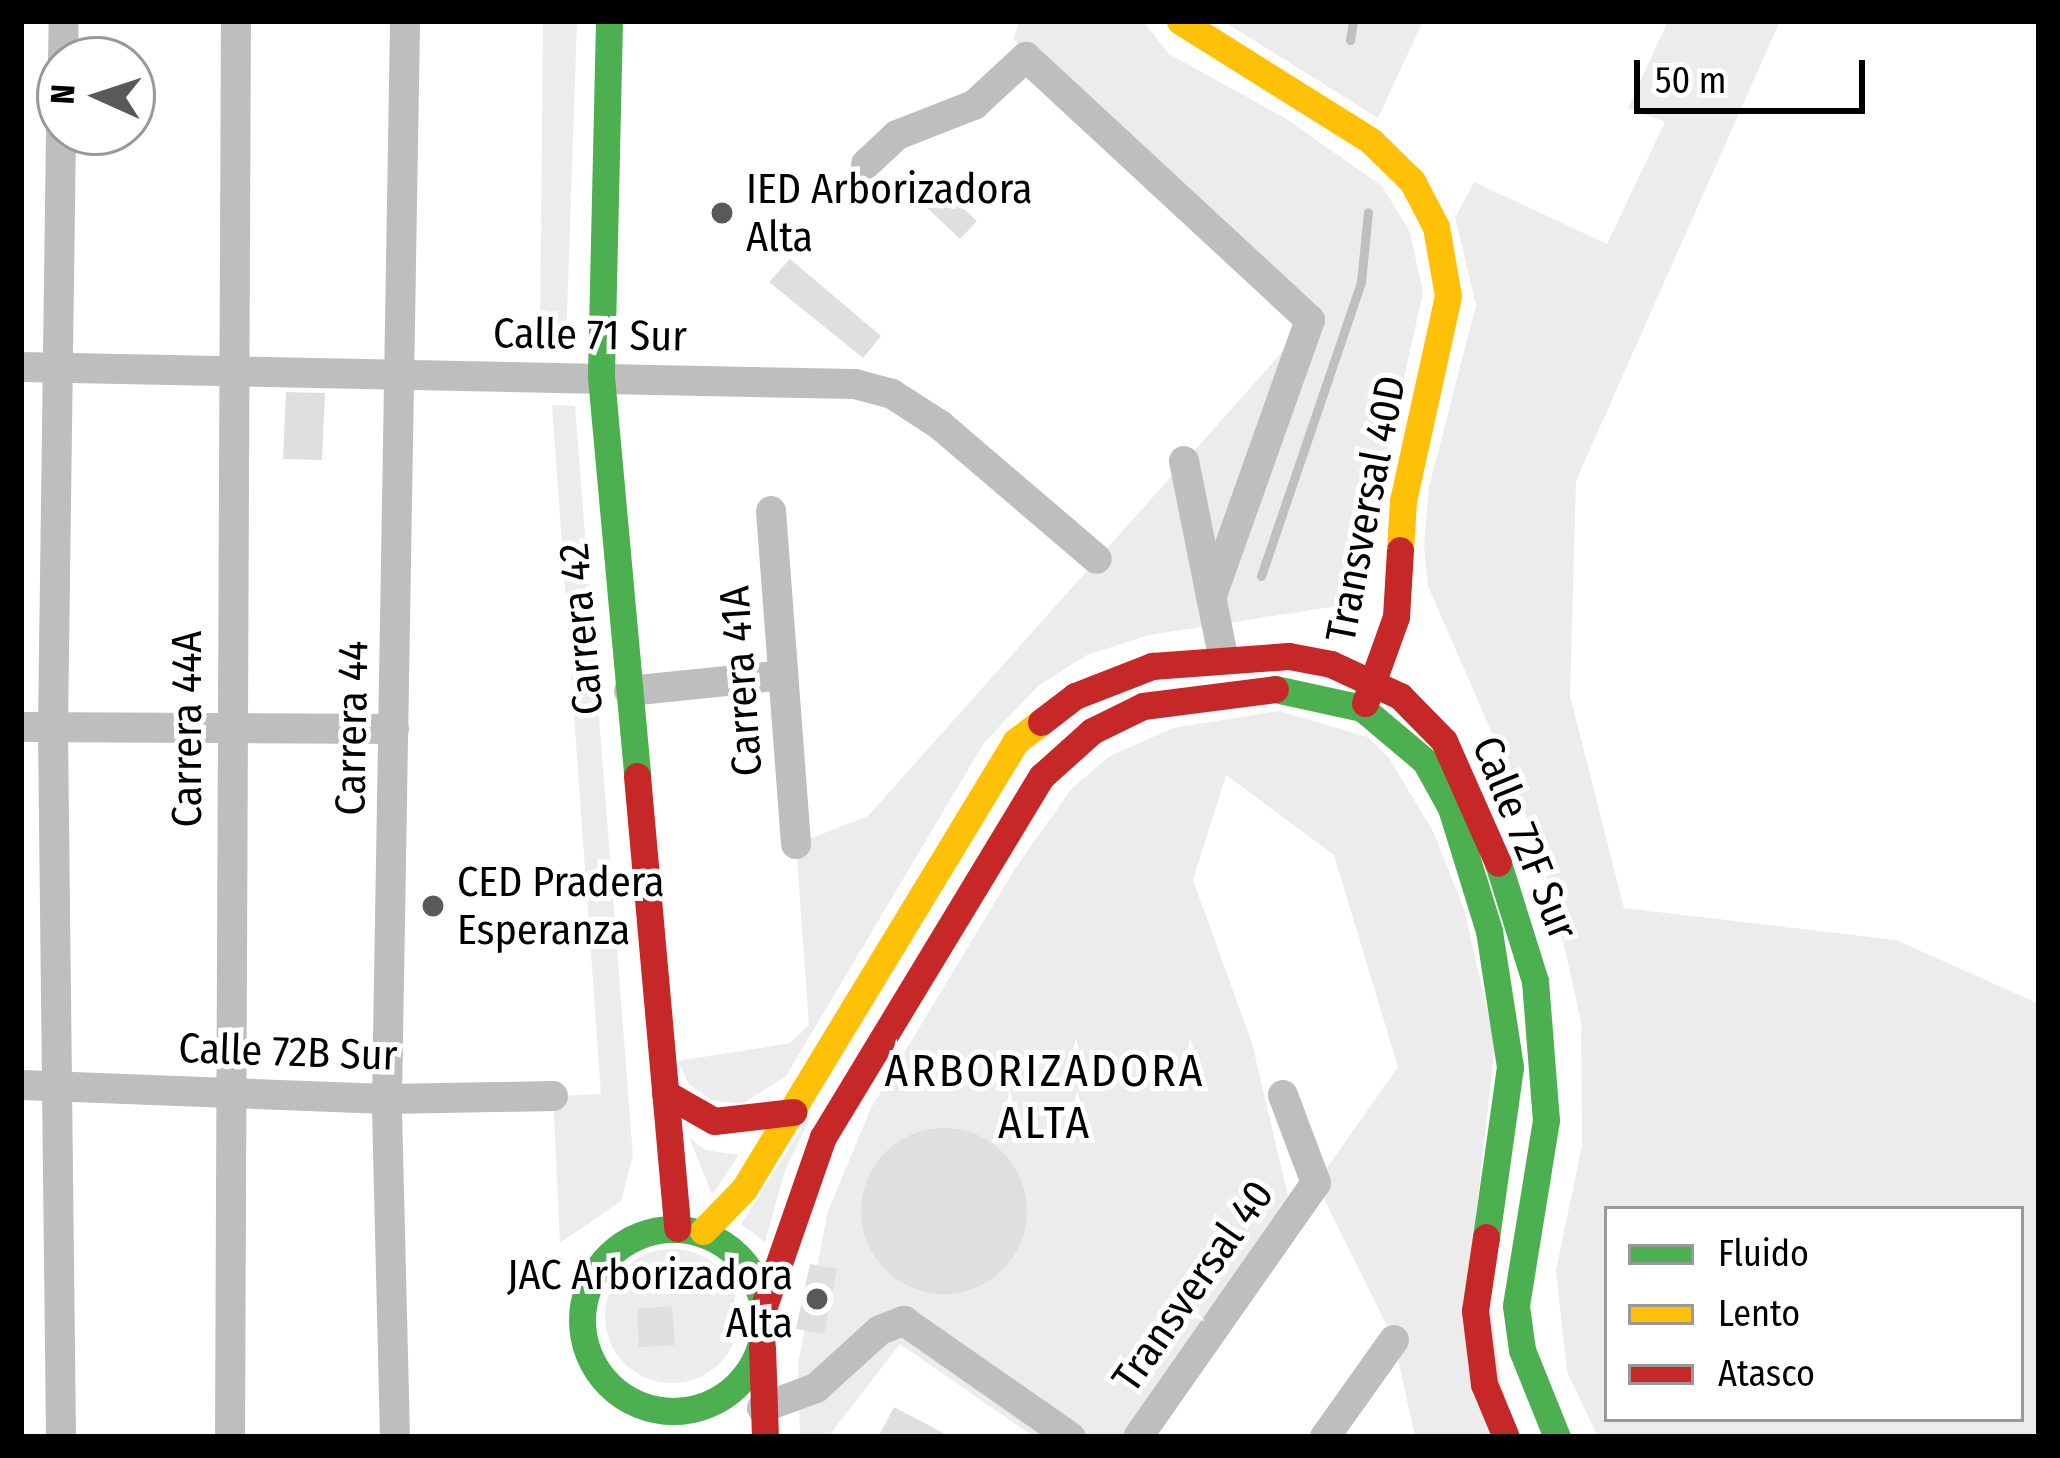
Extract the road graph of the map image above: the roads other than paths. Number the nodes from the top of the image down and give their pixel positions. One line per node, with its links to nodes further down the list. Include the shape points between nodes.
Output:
1 (236, 21): 9 (street, Carrera 44A)
2 (405, 21): 10 (street, Carrera 44)
3 (608, 21): 11 (street, Carrera 42)
4 (1180, 21): 18 (street, Transversal 40D, via 1371,141 1412,181 1436,227 1448,296 1442,343 1411,457 1396,617)
5 (60, 156): 8 (street)
6 (866, 164): 15 (street, via 896,135 974,105 1026,56 1310,320)
7 (21, 367): 8 (street, Calle 71 Sur)
8 (54, 368): 9 (street, Calle 71 Sur); 22 (street)
9 (230, 370): 10 (street, Calle 71 Sur); 23 (street, Carrera 44A)
10 (399, 373): 11 (street, Calle 71 Sur); 24 (street, Carrera 44)
11 (601, 377): 14 (street, Calle 71 Sur, via 828,381 892,394 940,425); 19 (street, Carrera 42)
12 (1184, 461): 15 (street)
13 (771, 511): 17 (street, Carrera 41A)
14 (1096, 559)
15 (1211, 598): 16 (street)
16 (1223, 657): 18 (street, Calle 72F Sur, via 1289,656); 33 (street, Calle 72F Sur, via 1113,678 1016,741)
17 (783, 675): 19 (street); 25 (street, Carrera 41A)
18 (1375, 680): 20 (street, Transversal 40D); 47 (street, Calle 72F Sur, via 1425,718 1463,775 1535,981 1546,1120 1516,1306 1522,1351)
19 (629, 691): 29 (street, Carrera 42)
20 (1362, 708): 35 (street, Calle 72F Sur, via 1290,687 1205,692 1126,713 1060,755 1021,803 823,1137); 46 (street, Calle 72F Sur, via 1398,734 1442,785 1500,974 1510,1067 1475,1312 1484,1384)
21 (21, 727): 22 (street)
22 (53, 728): 23 (street); 27 (street)
23 (229, 728): 24 (street); 28 (street, Carrera 44A)
24 (394, 729): 32 (street, Carrera 44)
25 (796, 844)
26 (21, 1085): 27 (street, Calle 72B Sur)
27 (58, 1087): 28 (street, Calle 72B Sur); 39 (street)
28 (226, 1092): 32 (street, Calle 72B Sur); 40 (street, Carrera 44A)
29 (665, 1093): 33 (street, via 714,1121); 34 (street, Carrera 42)
30 (1283, 1095): 44 (street, Transversal 40, via 1316,1183)
31 (553, 1096): 32 (street, Calle 72B Sur)
32 (387, 1099): 41 (street, Carrera 44)
33 (793, 1112): 34 (street, Calle 72F Sur, via 736,1201)
34 (690, 1230): 35 (street, via 743,1261); 37 (street, via 640,1234 615,1248 584,1296 581,1324 601,1377)
35 (762, 1322): 37 (street, via 748,1370 722,1397 686,1410); 38 (street)
36 (1394, 1340): 45 (street)
37 (648, 1408): 42 (street)
38 (763, 1422): 43 (street, via 816,1388 880,1330 904,1321)
39 (61, 1437)
40 (230, 1437)
41 (395, 1437)
42 (692, 1437)
43 (1070, 1437)
44 (1138, 1437)
45 (1325, 1437)
46 (1506, 1437)
47 (1557, 1437)

